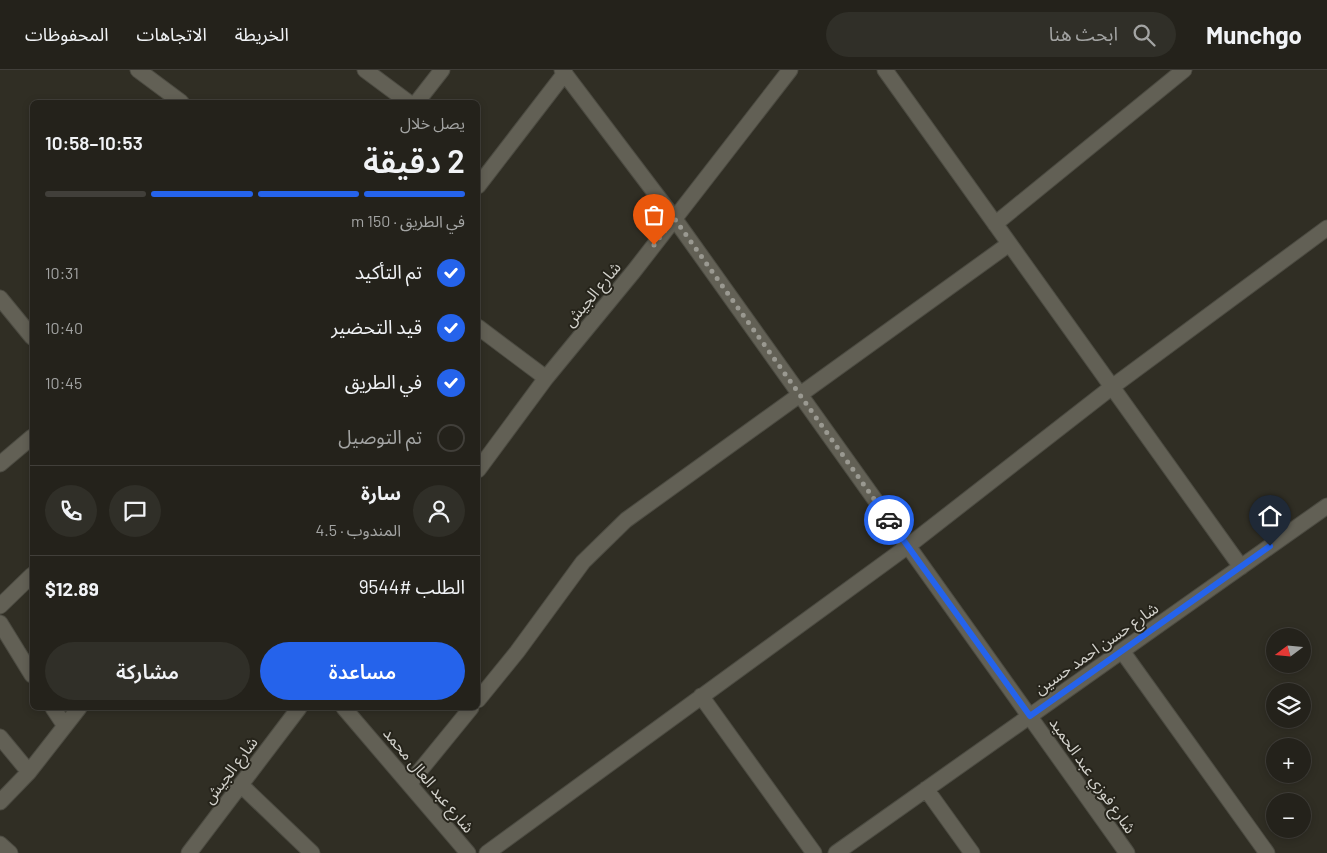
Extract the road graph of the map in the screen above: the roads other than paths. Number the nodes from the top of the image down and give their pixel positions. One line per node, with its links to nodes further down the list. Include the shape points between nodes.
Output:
1 (138, 70): 8 (street)
2 (365, 70): 9 (street)
3 (442, 70): 10 (street)
4 (790, 70): 12 (street, شارع الجيش)
5 (885, 70): 13 (street)
6 (1184, 70): 13 (street)
7 (564, 72): 11 (street); 12 (street, شارع فوزي عبد الحميد)
8 (178, 100)
9 (405, 100)
10 (419, 100)
11 (480, 183)
12 (674, 218): 19 (street, شارع الجيش); 21 (street, شارع فوزي عبد الحميد)
13 (995, 224): 15 (street)
14 (1327, 228): 20 (street)
15 (1009, 244): 20 (street); 21 (street)
16 (0, 298): 18 (street)
17 (480, 328): 19 (street)
18 (30, 335)
19 (546, 378): 24 (street, شارع الجيش)
20 (1112, 387): 26 (street); 27 (street)
21 (800, 395): 26 (street, شارع فوزي عبد الحميد); 34 (street, via 626,520 606,538 583,562)
22 (30, 439): 23 (street)
23 (0, 464)
24 (480, 467)
25 (1327, 506): 27 (street, شارع حسن احمد حسين)
26 (908, 546): 33 (street); 40 (street, شارع فوزي عبد الحميد)
27 (1241, 567): 31 (street, شارع حسن احمد حسين)
28 (30, 577): 29 (street)
29 (0, 606)
30 (0, 623): 32 (street)
31 (1122, 651): 40 (street, شارع حسن احمد حسين); 58 (street)
32 (30, 672)
33 (701, 696): 53 (street); 54 (street)
34 (480, 698)
35 (54, 710): 41 (street)
36 (77, 710): 41 (street)
37 (297, 710): 45 (street, شارع الجيش)
38 (346, 710): 44 (street, شارع عبد العال محمد)
39 (470, 710): 44 (street)
40 (1030, 716): 46 (street, شارع حسن احمد حسين); 57 (street, شارع فوزي عبد الحميد)
41 (65, 726): 43 (street)
42 (0, 737): 43 (street)
43 (28, 772): 47 (street)
44 (409, 784): 52 (street, شارع عبد العال محمد)
45 (241, 785): 50 (street, شارع الجيش); 51 (street)
46 (926, 790): 55 (street, شارع حسن احمد حسين); 56 (street)
47 (0, 802)
48 (0, 844): 49 (street)
49 (10, 853)
50 (189, 853)
51 (312, 853)
52 (468, 853)
53 (487, 853)
54 (814, 853)
55 (836, 853)
56 (972, 853)
57 (1127, 853)
58 (1267, 853)

